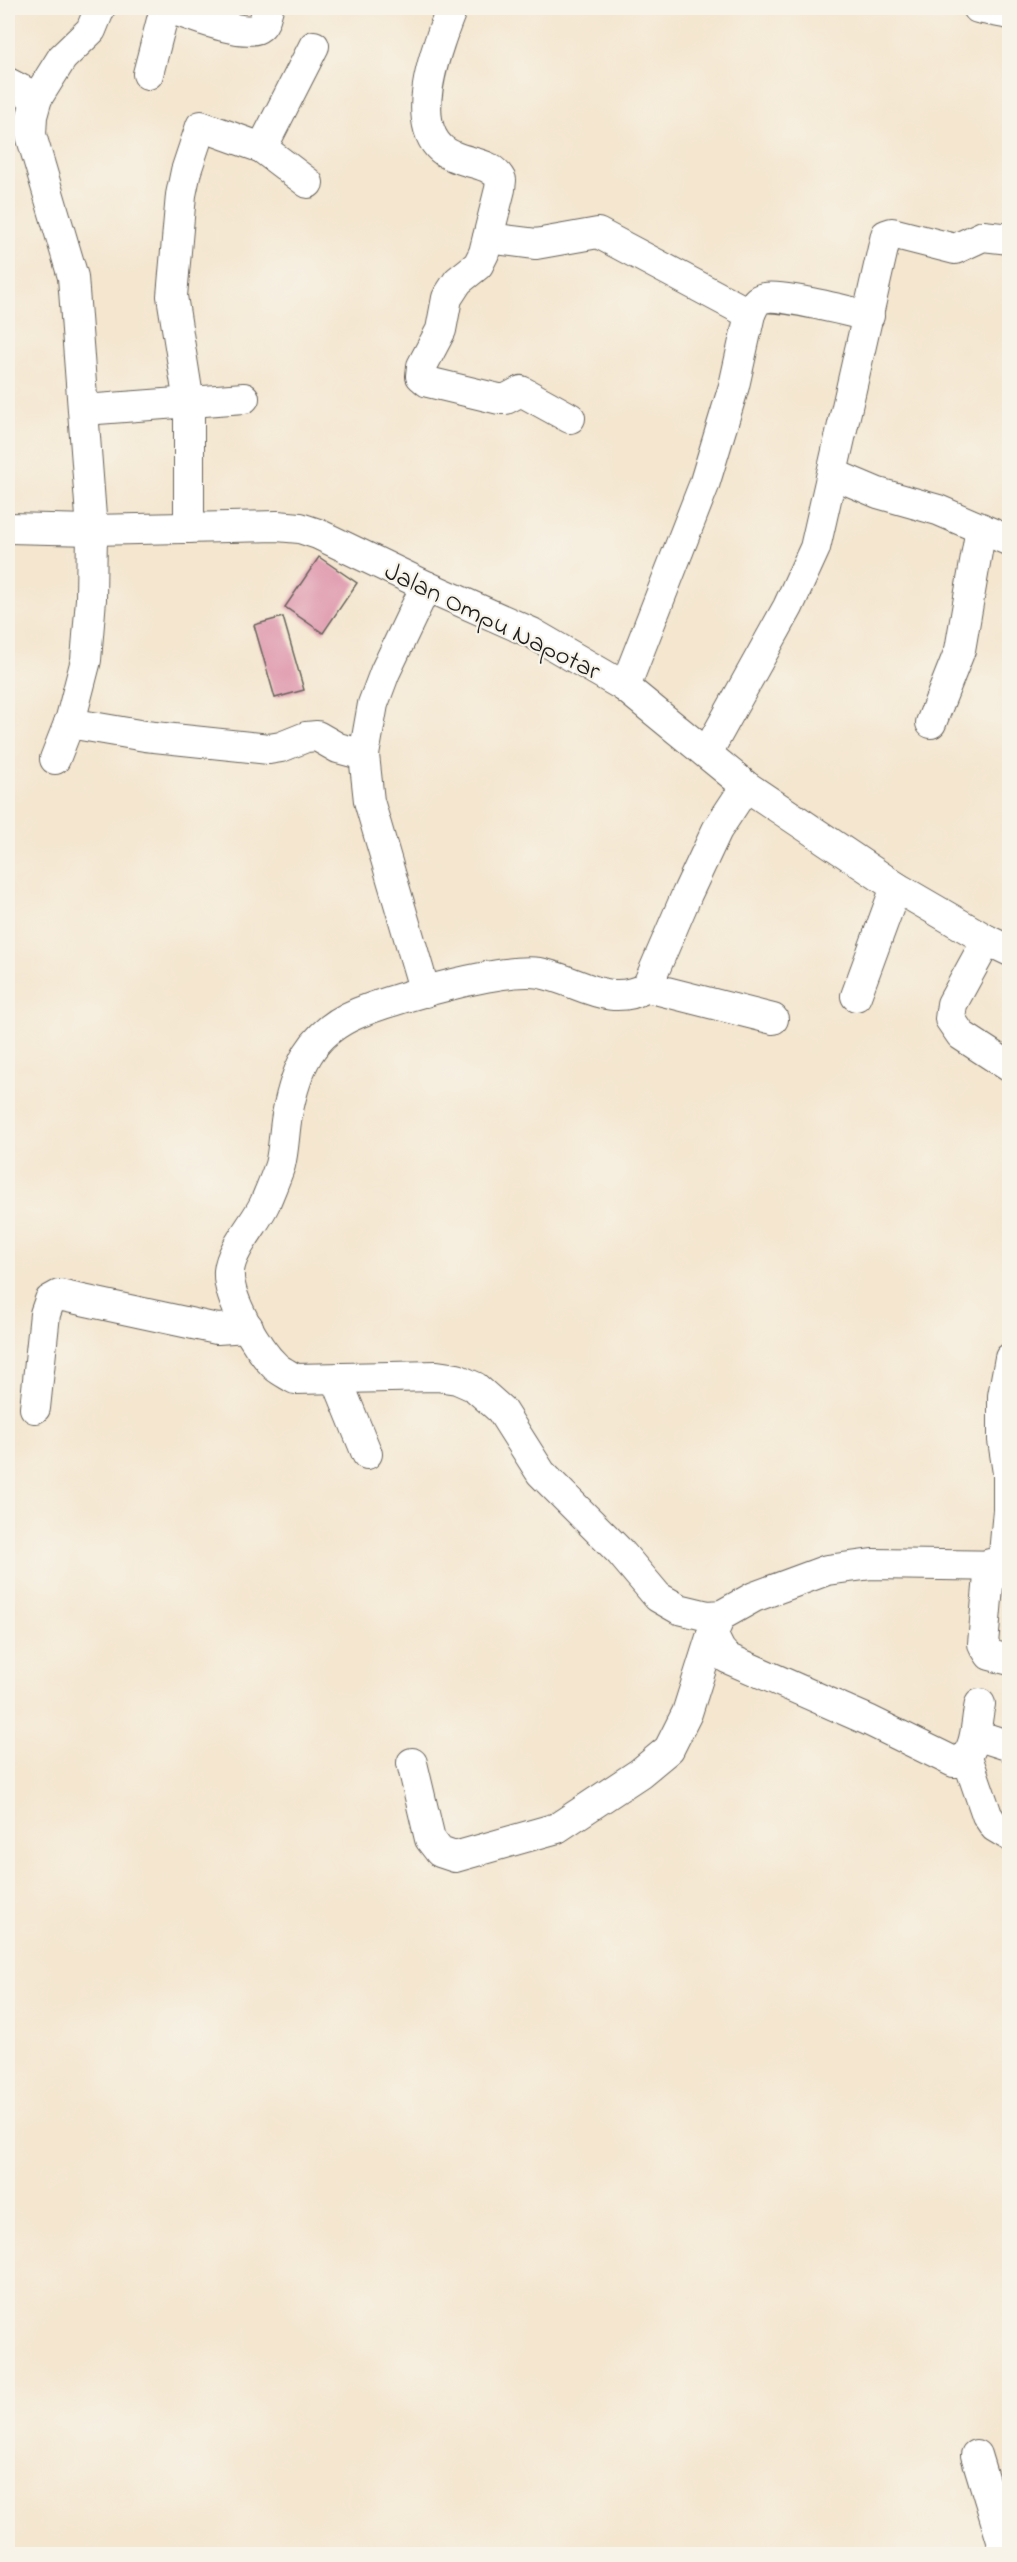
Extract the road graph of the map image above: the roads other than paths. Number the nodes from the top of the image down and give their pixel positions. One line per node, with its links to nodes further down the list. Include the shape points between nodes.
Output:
1 (100, 8): 10 (street, via 91,30 62,58)
2 (166, 8): 3 (street, via 249,31 262,25); 8 (street)
3 (268, 8)
4 (452, 8): 13 (street, via 430,74 428,120 441,149 453,157 488,166 501,180)
5 (978, 8): 6 (street)
6 (1010, 14)
7 (314, 46): 11 (street)
8 (148, 74)
9 (8, 83): 10 (street)
10 (37, 98): 19 (street, via 31,135 73,277)
11 (262, 148): 12 (street); 18 (street, via 202,124 186,171 172,296)
12 (308, 183)
13 (488, 238): 15 (street, via 536,244 598,232); 20 (street, via 478,265 458,281 447,298 441,330 422,366 421,376 428,382 499,399 521,391)
14 (1010, 239): 16 (street, via 983,236 955,249 888,233)
15 (750, 314): 16 (street, via 762,298 777,297); 28 (street, via 734,386 704,485)
16 (868, 316): 21 (street)
17 (244, 398): 18 (street)
18 (189, 403): 19 (street); 23 (street)
19 (84, 410): 25 (street)
20 (570, 418)
21 (833, 474): 24 (street); 31 (street, via 815,548 788,607)
22 (8, 528): 25 (street, Jalan Ompu Napotar)
23 (189, 528): 25 (street, Jalan Ompu Napotar); 27 (street, Jalan Ompu Napotar, via 300,528 336,541)
24 (981, 528): 26 (street); 30 (street, via 960,650)
25 (92, 530): 29 (street, via 86,660)
26 (1010, 541)
27 (426, 586): 28 (street, Jalan Ompu Napotar, via 532,633); 32 (street, via 373,704)
28 (625, 687): 31 (street, Jalan Ompu Napotar)
29 (69, 723): 32 (street, via 145,736 269,749 317,736 338,748); 33 (street)
30 (932, 723)
31 (707, 753): 34 (street, Jalan Ompu Napotar)
32 (364, 755): 38 (street, via 369,801)
33 (55, 759)
34 (746, 786): 35 (street, Jalan Ompu Napotar); 37 (street, via 717,830)
35 (896, 887): 36 (street, Jalan Ompu Napotar); 39 (street)
36 (998, 945): 41 (street, via 952,1004 950,1019 961,1035)
37 (647, 987): 38 (street, via 633,995 608,996 533,972 499,975); 40 (street)
38 (425, 992): 42 (street, via 357,1013 331,1028 316,1040 300,1065 287,1114 280,1164 264,1205 229,1269 231,1289)
39 (855, 996)
40 (773, 1019)
41 (1010, 1067)
42 (248, 1327): 44 (street, via 277,1368 296,1379); 45 (street, via 218,1329 59,1295 50,1300 45,1314)
43 (1010, 1358): 47 (street, via 1003,1396 1008,1510)
44 (337, 1380): 46 (street); 48 (street, via 361,1376 437,1376 475,1387 501,1410 541,1473 621,1552 658,1597 679,1609 708,1616)
45 (35, 1408)
46 (367, 1454)
47 (1001, 1565): 48 (street, via 872,1564 827,1570 754,1597); 49 (street, via 983,1644 990,1655)
48 (717, 1624): 51 (street, via 720,1650 727,1658 942,1757 961,1762); 53 (street, via 687,1713 669,1749 557,1828 455,1857 440,1852 430,1839)
49 (1010, 1660)
50 (980, 1704): 51 (street)
51 (971, 1746): 52 (street); 54 (street, via 987,1815 994,1827)
52 (1010, 1746)
53 (412, 1763)
54 (1010, 1836)
55 (976, 2455): 56 (street)
56 (1000, 2554)

